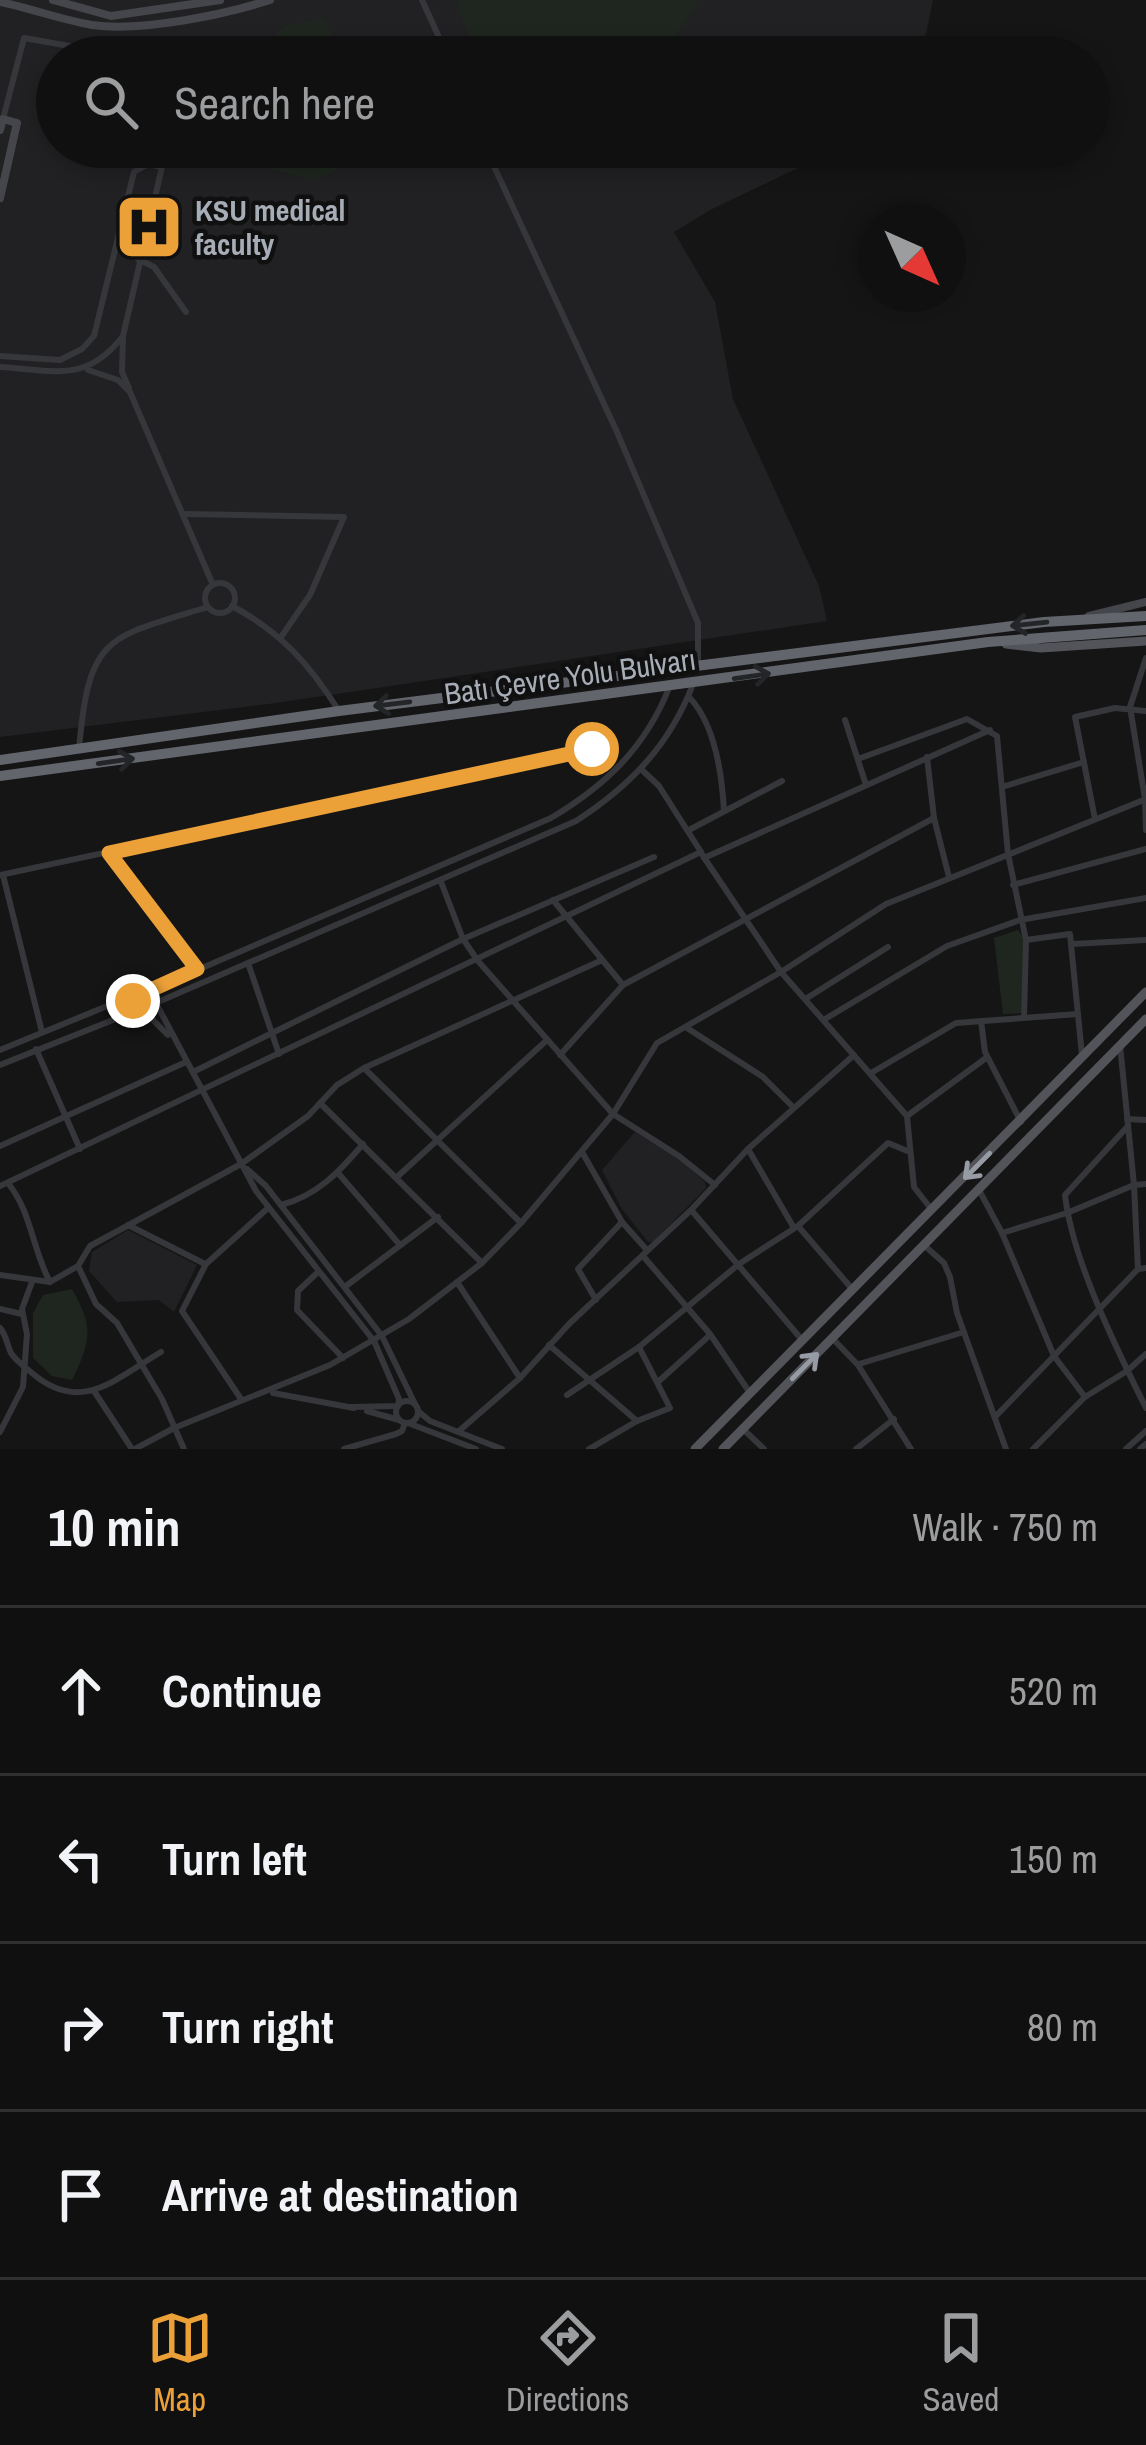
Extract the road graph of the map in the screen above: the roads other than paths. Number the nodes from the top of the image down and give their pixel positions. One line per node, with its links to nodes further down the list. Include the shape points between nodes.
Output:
1 (53, 0): 2 (street, via 111,16)
2 (220, 0)
3 (271, 0): 5 (street, via 114,26)
4 (422, 0): 6 (street)
5 (2, 3)
6 (438, 36)
7 (36, 40): 8 (street, via 24,38)
8 (2, 119): 9 (street); 13 (street, via 17,123)
9 (0, 130)
10 (141, 168): 17 (street, via 88,343 60,360)
11 (161, 168): 14 (street)
12 (495, 168): 33 (street, via 698,623)
13 (0, 198)
14 (138, 259): 15 (street, via 154,267); 16 (street)
15 (187, 312)
16 (123, 336): 19 (street); 20 (street)
17 (0, 356)
18 (0, 367): 19 (street)
19 (85, 370): 20 (street)
20 (130, 392): 21 (street)
21 (185, 514): 22 (street); 29 (street, via 344,517 310,595)
22 (213, 585): 24 (street, via 231,588); 25 (street)
23 (1146, 602): 27 (street)
24 (232, 606): 25 (street, via 221,613); 29 (street)
25 (208, 607): 41 (street, via 134,628 109,644 93,668)
26 (1146, 616): 27 (highway, Batı Çevre Yolu Bulvarı)
27 (1066, 622): 33 (highway, Batı Çevre Yolu Bulvarı, one-way to 33)
28 (1146, 630): 31 (highway, Batı Çevre Yolu Bulvarı)
29 (281, 637): 37 (street)
30 (1146, 641): 31 (main road, via 1041,648)
31 (988, 642): 35 (highway, Batı Çevre Yolu Bulvarı, one-way to 31)
32 (1146, 658): 36 (street)
33 (698, 666): 37 (highway, Batı Çevre Yolu Bulvarı, one-way to 37)
34 (669, 688): 35 (highway, Batı Çevre Yolu Bulvarı); 48 (highway, Batı Çevre Yolu Bulvarı, one-way to 34); 51 (street, via 654,725)
35 (691, 690): 47 (street); 55 (street, via 722,779)
36 (1130, 707): 38 (street); 46 (street, via 1075,717); 54 (street)
37 (339, 711): 41 (highway, Batı Çevre Yolu Bulvarı)
38 (1146, 711)
39 (845, 720): 45 (street)
40 (990, 730): 43 (street); 45 (street, via 967,719); 52 (street)
41 (79, 749): 44 (highway, Batı Çevre Yolu Bulvarı)
42 (592, 749): 61 (street)
43 (927, 757): 50 (street); 56 (street)
44 (0, 760)
45 (858, 760): 50 (street)
46 (1084, 762): 52 (street); 57 (street)
47 (642, 770): 53 (street); 58 (street)
48 (0, 776)
49 (782, 781): 55 (street)
50 (866, 784): 63 (street)
51 (596, 786): 53 (street); 82 (street, via 532,826)
52 (1002, 787): 62 (street)
53 (613, 798): 67 (street)
54 (1146, 799): 57 (street); 59 (street)
55 (724, 812): 58 (street)
56 (934, 818): 66 (street); 72 (street)
57 (1096, 819): 62 (street)
58 (688, 830): 63 (street)
59 (1146, 830)
60 (1146, 849): 68 (street)
61 (109, 853): 65 (street); 82 (street)
62 (1008, 854): 66 (street); 68 (street)
63 (703, 855): 71 (street); 72 (street)
64 (654, 857): 70 (street)
65 (2, 875): 98 (street)
66 (949, 877): 83 (street, via 886,904)
67 (440, 881): 74 (street); 81 (street)
68 (1013, 885): 73 (street)
69 (1146, 898): 73 (street)
70 (553, 901): 71 (street); 74 (street)
71 (567, 919): 79 (street); 80 (street)
72 (744, 920): 83 (street); 84 (street)
73 (1021, 920): 75 (street); 95 (street, via 946,946)
74 (463, 939): 79 (street); 99 (street)
75 (1026, 940): 77 (street, via 1070,934); 93 (street)
76 (1146, 940): 77 (street)
77 (1071, 944): 92 (street)
78 (888, 947): 88 (street)
79 (478, 961): 89 (street); 105 (street)
80 (600, 961): 84 (street); 89 (street)
81 (248, 963): 90 (street); 99 (street)
82 (197, 969): 85 (street)
83 (781, 972): 88 (street); 97 (street)
84 (623, 985): 106 (street)
85 (153, 989): 87 (street); 90 (street)
86 (1146, 992): 109 (main road)
87 (134, 995): 91 (street); 98 (street)
88 (807, 998): 95 (street)
89 (510, 1000): 100 (street); 112 (street)
90 (157, 1003): 91 (street); 101 (street)
91 (142, 1011): 101 (street); 103 (street)
92 (1078, 1014): 93 (street); 109 (street)
93 (1024, 1017): 96 (street)
94 (1146, 1018): 102 (main road)
95 (825, 1019): 107 (street)
96 (981, 1021): 108 (street); 114 (street, via 956,1023)
97 (686, 1028): 117 (street, via 763,1077); 118 (street, via 658,1043)
98 (42, 1032): 104 (street)
99 (272, 1033): 105 (street); 113 (street)
100 (547, 1040): 106 (street); 124 (street)
101 (174, 1041): 110 (street)
102 (1120, 1046): 123 (street); 138 (main road)
103 (36, 1049): 111 (street); 119 (street)
104 (0, 1050)
105 (279, 1054): 115 (street)
106 (560, 1055): 118 (street)
107 (854, 1055): 114 (street); 117 (street)
108 (988, 1057): 120 (street); 122 (street)
109 (1083, 1059): 122 (main road)
110 (187, 1062): 113 (street); 119 (street)
111 (0, 1065)
112 (364, 1069): 116 (street); 124 (street)
113 (193, 1072): 115 (street)
114 (871, 1073): 120 (street)
115 (203, 1090): 127 (street); 131 (street)
116 (320, 1102): 125 (street); 131 (street)
117 (793, 1107): 128 (street)
118 (613, 1114): 129 (street); 136 (street)
119 (67, 1116): 126 (street); 127 (street)
120 (907, 1116): 130 (street)
121 (1146, 1120): 123 (street)
122 (1021, 1123): 142 (main road, one-way to 142)
123 (1127, 1123): 137 (street); 143 (street, via 1071,1187)
124 (439, 1142): 133 (street); 146 (street)
125 (363, 1144): 132 (street); 133 (street)
126 (0, 1146)
127 (80, 1149): 135 (street)
128 (748, 1149): 136 (street); 148 (street)
129 (582, 1152): 145 (street); 146 (street)
130 (910, 1152): 142 (street, via 914,1186); 148 (street, via 888,1143)
131 (242, 1163): 139 (street); 140 (street); 147 (street)
132 (338, 1173): 139 (street, via 304,1199); 150 (street)
133 (397, 1177): 144 (street)
134 (1146, 1184): 137 (street)
135 (4, 1185): 161 (street, via 30,1220)
136 (716, 1185): 141 (street)
137 (1134, 1185): 143 (street); 157 (street)
138 (979, 1190): 149 (street); 151 (main road)
139 (280, 1205): 163 (street)
140 (268, 1208): 154 (street); 158 (street)
141 (691, 1210): 152 (street); 155 (street)
142 (932, 1210): 164 (main road)
143 (1067, 1213): 149 (street); 166 (street)
144 (437, 1217): 150 (street); 153 (street)
145 (622, 1222): 152 (street); 165 (street, via 578,1270)
146 (521, 1223): 153 (street)
147 (128, 1225): 154 (street); 156 (street, via 90,1246)
148 (796, 1227): 155 (street); 164 (street)
149 (1002, 1233): 181 (street)
150 (400, 1245): 163 (street)
151 (925, 1246): 171 (street, via 944,1263); 174 (main road)
152 (645, 1253): 165 (street); 167 (street)
153 (482, 1263): 162 (street)
154 (206, 1264): 195 (street, via 182,1311)
155 (740, 1264): 167 (street); 176 (street)
156 (78, 1267): 161 (street); 183 (street)
157 (1142, 1268): 166 (street)
158 (318, 1272): 175 (street); 182 (street, via 298,1291 297,1310)
159 (0, 1275): 160 (street)
160 (32, 1282): 161 (street); 169 (street)
161 (50, 1282)
162 (457, 1282): 173 (street); 187 (street)
163 (346, 1286): 173 (street)
164 (853, 1290): 176 (main road)
165 (596, 1300): 177 (street)
166 (1101, 1307): 181 (street); 186 (street)
167 (686, 1308): 172 (street); 178 (street)
168 (0, 1310): 169 (street)
169 (22, 1314): 185 (street)
170 (0, 1328): 185 (street)
171 (964, 1332): 184 (street); 200 (street)
172 (710, 1334): 189 (street); 192 (street)
173 (382, 1336): 175 (street); 198 (street)
174 (833, 1339): 184 (street); 205 (main road, one-way to 174)
175 (374, 1341): 182 (street); 196 (street)
176 (802, 1341): 192 (main road)
177 (549, 1345): 187 (street); 188 (street)
178 (638, 1347): 188 (street); 189 (street)
179 (161, 1352): 183 (street)
180 (1146, 1354): 186 (street)
181 (1054, 1356): 194 (street); 200 (street)
182 (343, 1358): 191 (street)
183 (141, 1364): 190 (street); 204 (street)
184 (858, 1365): 201 (street)
185 (25, 1367): 190 (street, via 48,1387); 208 (street)
186 (1127, 1371): 194 (street); 199 (street)
187 (520, 1378): 206 (street)
188 (591, 1381): 193 (street); 202 (street)
189 (659, 1381): 202 (street, via 670,1408)
190 (94, 1391): 210 (street)
191 (269, 1393): 195 (street); 197 (street)
192 (750, 1393): 216 (main road)
193 (567, 1395)
194 (1085, 1397): 222 (street)
195 (242, 1400): 204 (street)
196 (398, 1406): 197 (street); 198 (street); 203 (street)
197 (351, 1407): 203 (street)
198 (416, 1407): 203 (street, via 415,1420); 206 (street)
199 (1146, 1408)
200 (994, 1417): 221 (street)
201 (894, 1418): 219 (street); 220 (street)
202 (637, 1421): 215 (street)
203 (404, 1422): 209 (street); 212 (street, via 403,1431)
204 (174, 1428): 210 (street); 211 (street)
205 (743, 1429): 217 (main road); 218 (street)
206 (459, 1431): 214 (street)
207 (1146, 1431): 223 (street)
208 (0, 1432)
209 (459, 1445): 213 (street)
210 (133, 1449)
211 (184, 1449)
212 (344, 1449)
213 (476, 1449)
214 (502, 1449)
215 (590, 1449)
216 (695, 1449)
217 (723, 1449)
218 (764, 1449)
219 (856, 1449)
220 (911, 1449)
221 (1006, 1449)
222 (1033, 1449)
223 (1126, 1449)

